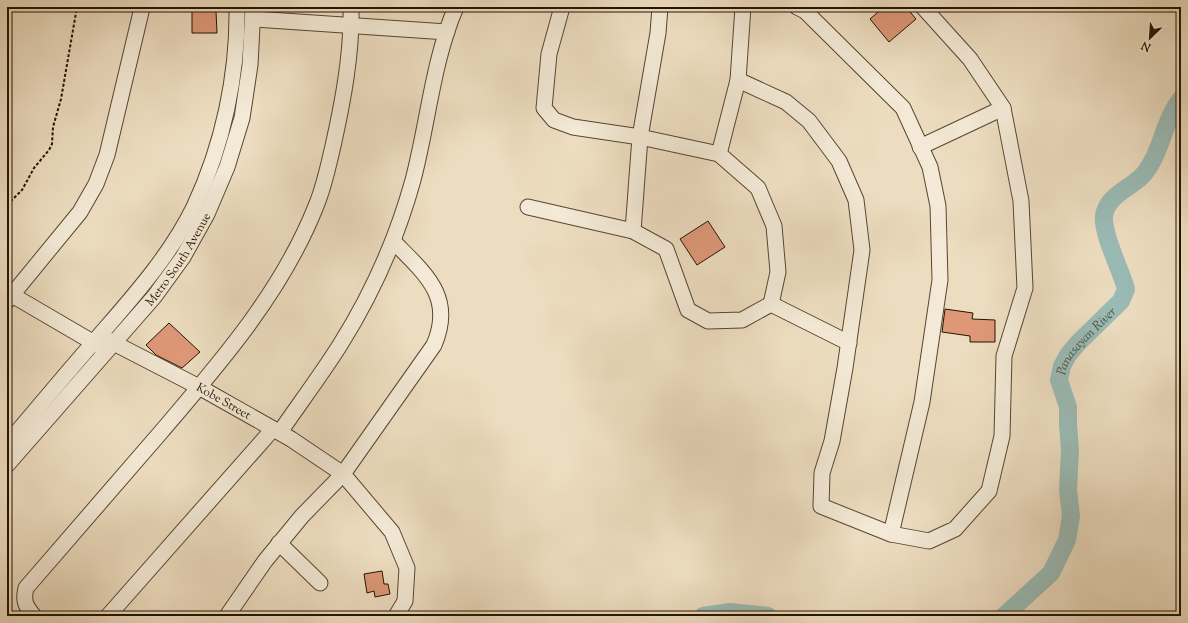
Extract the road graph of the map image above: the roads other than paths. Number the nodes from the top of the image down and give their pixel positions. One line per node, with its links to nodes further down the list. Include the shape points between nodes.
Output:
1 (237, 7): 23 (street, Metro South Avenue, via 226,115 213,162 193,208 169,248 140,289)
2 (350, 7): 11 (street)
3 (456, 7): 12 (street)
4 (562, 7): 15 (street, via 549,54 544,108 554,120 573,128)
5 (660, 7): 15 (street)
6 (743, 7): 13 (street)
7 (797, 7): 16 (street, via 805,11 903,108)
8 (931, 10): 14 (street, via 970,59)
9 (141, 12): 21 (street, via 107,155 96,184 80,212)
10 (253, 13): 11 (street); 25 (street, Metro South Avenue, via 250,65 242,118 227,168 207,214 182,256 154,297)
11 (351, 25): 12 (street); 26 (street, via 342,104 317,206 265,303)
12 (447, 32): 20 (street, via 412,180)
13 (738, 80): 17 (street); 24 (street, via 786,102 809,121 839,161 856,200 862,250)
14 (1003, 108): 16 (street); 31 (street, via 1021,201 1025,288 1004,356 1002,436 988,491 955,529 929,541)
15 (640, 137): 17 (street); 19 (street)
16 (920, 147): 31 (street, via 930,167 938,206 940,280 922,402)
17 (719, 154): 22 (street, via 758,188 774,226 778,272)
18 (528, 207): 19 (street)
19 (633, 231): 22 (street, via 666,248 688,310 708,321 742,320)
20 (393, 241): 27 (street, via 367,297 340,345); 30 (street, via 424,274 440,299 440,330 425,359)
21 (10, 298): 23 (street, Kobe Street)
22 (771, 304): 24 (street)
23 (97, 339): 25 (street, Kobe Street); 28 (street, Metro South Avenue)
24 (849, 343): 31 (street, via 832,441 822,473 821,506)
25 (110, 347): 26 (street, Kobe Street); 29 (street, Metro South Avenue)
26 (199, 387): 27 (street, Kobe Street); 34 (street, via 26,588 24,599)
27 (276, 430): 30 (street, Kobe Street, via 312,451); 35 (street)
28 (7, 444)
29 (7, 465)
30 (343, 474): 32 (street); 37 (street, Kobe Street, via 392,532 407,568 405,600)
31 (891, 534)
32 (279, 543): 33 (street); 36 (street)
33 (320, 582)
34 (34, 616)
35 (108, 616)
36 (227, 616)
37 (396, 616)

